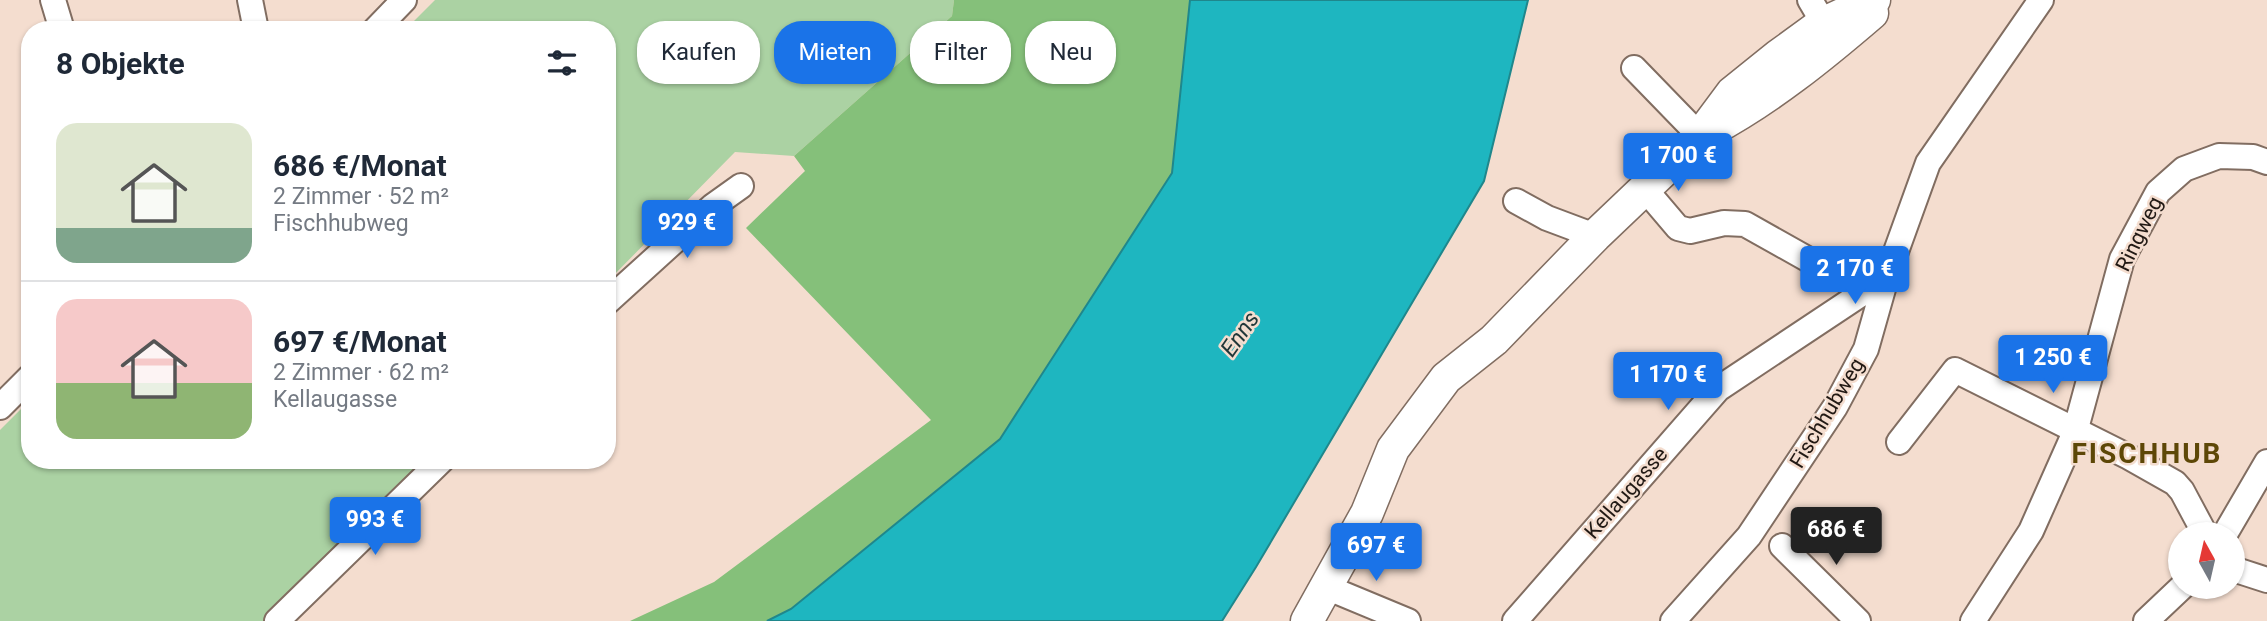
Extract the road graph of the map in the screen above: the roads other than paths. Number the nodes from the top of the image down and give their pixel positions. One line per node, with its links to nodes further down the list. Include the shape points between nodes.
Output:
1 (53, 0): 7 (street)
2 (250, 0): 8 (street)
3 (404, 0): 9 (street)
4 (1874, 0): 10 (main road)
5 (1887, 0): 10 (main road)
6 (2041, 0): 18 (street, Fischhubweg, via 1928,163)
7 (59, 21)
8 (254, 21)
9 (384, 21)
10 (1823, 23): 12 (main road, via 1749,110)
11 (1634, 68): 12 (street)
12 (1700, 136): 15 (main road)
13 (2267, 162): 23 (street, Ringweg, via 2219,156 2184,169 2158,192 2122,259)
14 (741, 186): 19 (street)
15 (1644, 188): 17 (main road); 20 (street, via 1678,228 1690,231 1724,223 1745,224 1850,283)
16 (1516, 201): 17 (street)
17 (1595, 236): 32 (main road, via 1494,340 1446,379 1417,415 1393,449 1367,513)
18 (1885, 282): 20 (street, Kellaugasse); 38 (street, Fischhubweg, via 1866,349 1835,407 1749,536)
19 (616, 294)
20 (1861, 294): 37 (street, Kellaugasse, via 1718,389)
21 (21, 384): 22 (street)
22 (4, 397)
23 (2075, 432): 24 (street, via 1955,370); 27 (street, via 2175,483); 40 (street, Ringweg, via 2031,531)
24 (1899, 442)
25 (2267, 462): 28 (street)
26 (433, 469): 34 (street)
27 (2199, 522)
28 (2232, 522)
29 (1782, 546): 39 (street)
30 (2245, 573): 31 (street)
31 (2267, 580)
32 (1326, 586): 35 (main road); 36 (street)
33 (2169, 599): 41 (street)
34 (277, 621)
35 (1307, 621)
36 (1408, 621)
37 (1515, 621)
38 (1673, 621)
39 (1858, 621)
40 (1973, 621)
41 (2146, 621)

